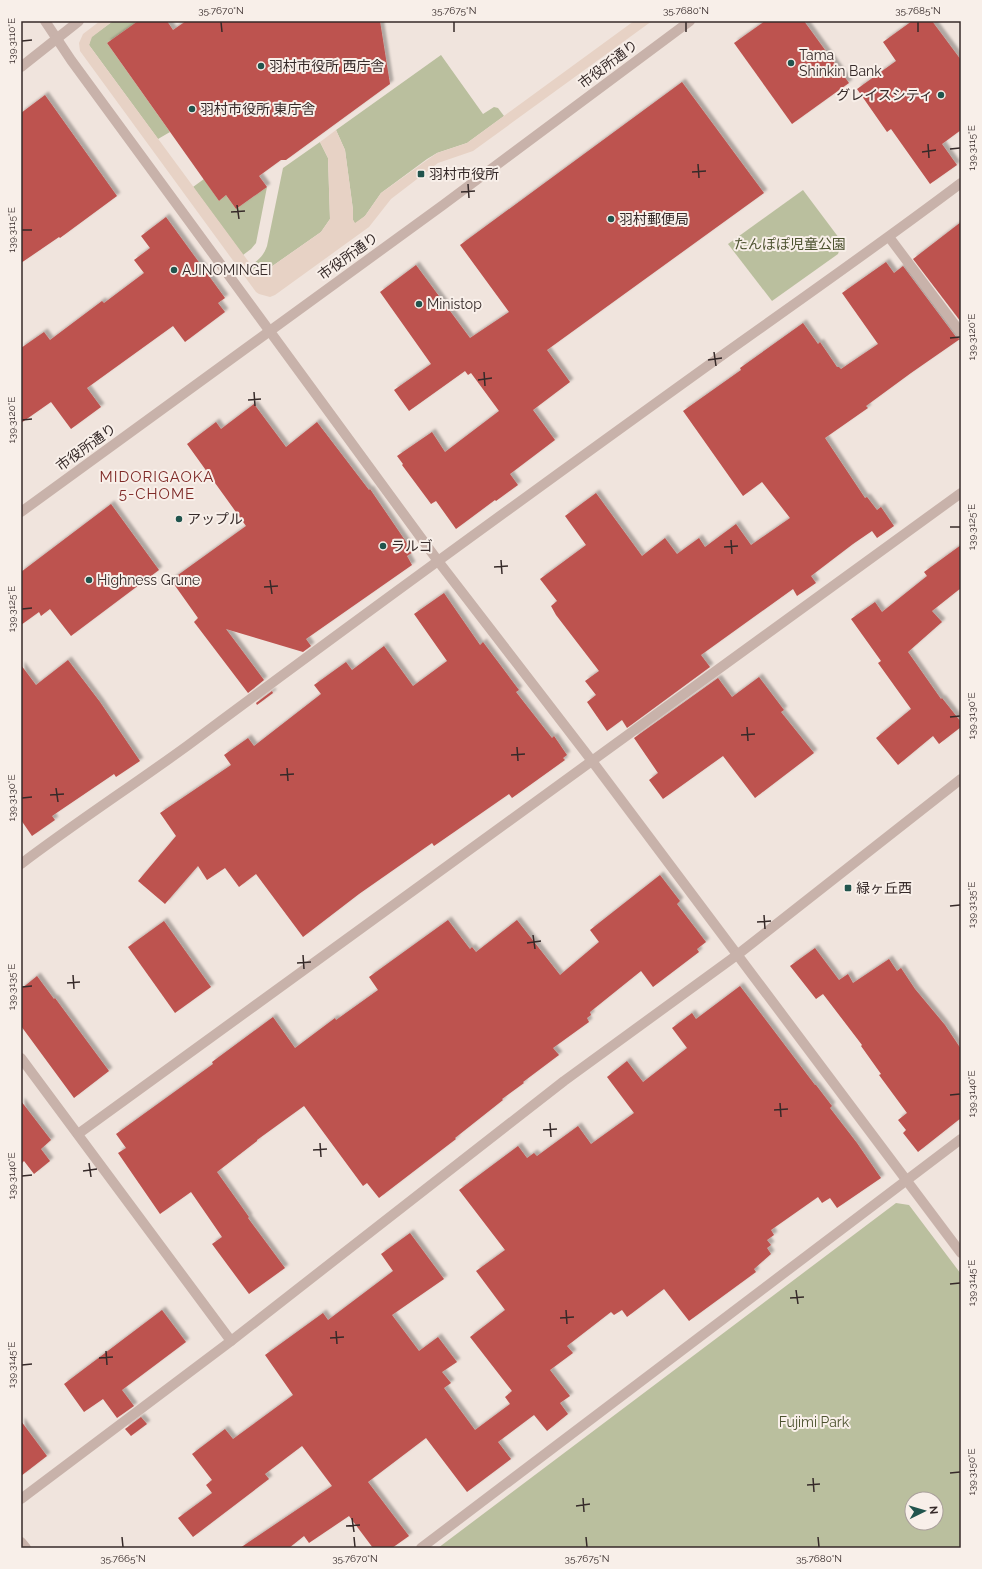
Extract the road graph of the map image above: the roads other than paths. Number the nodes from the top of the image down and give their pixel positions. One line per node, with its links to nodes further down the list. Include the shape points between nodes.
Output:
1 (46, 21): 4 (street)
2 (80, 21): 4 (street)
3 (690, 21): 8 (street, 市役所通り)
4 (57, 39): 5 (street); 8 (street)
5 (21, 67)
6 (961, 183): 7 (street)
7 (889, 237): 9 (street); 12 (street)
8 (269, 331): 11 (street, 市役所通り); 12 (street)
9 (961, 333)
10 (961, 493): 13 (street)
11 (21, 512)
12 (438, 560): 13 (street); 15 (street, via 184,748)
13 (592, 761): 16 (street); 18 (street)
14 (961, 779): 16 (street)
15 (21, 864)
16 (737, 955): 20 (street); 22 (street, via 564,1081)
17 (21, 1058): 18 (street)
18 (78, 1134): 22 (street)
19 (961, 1139): 20 (street)
20 (906, 1180): 21 (street); 26 (street)
21 (961, 1254)
22 (231, 1341): 23 (street)
23 (21, 1499)
24 (21, 1542): 25 (street)
25 (26, 1548)
26 (421, 1548)

